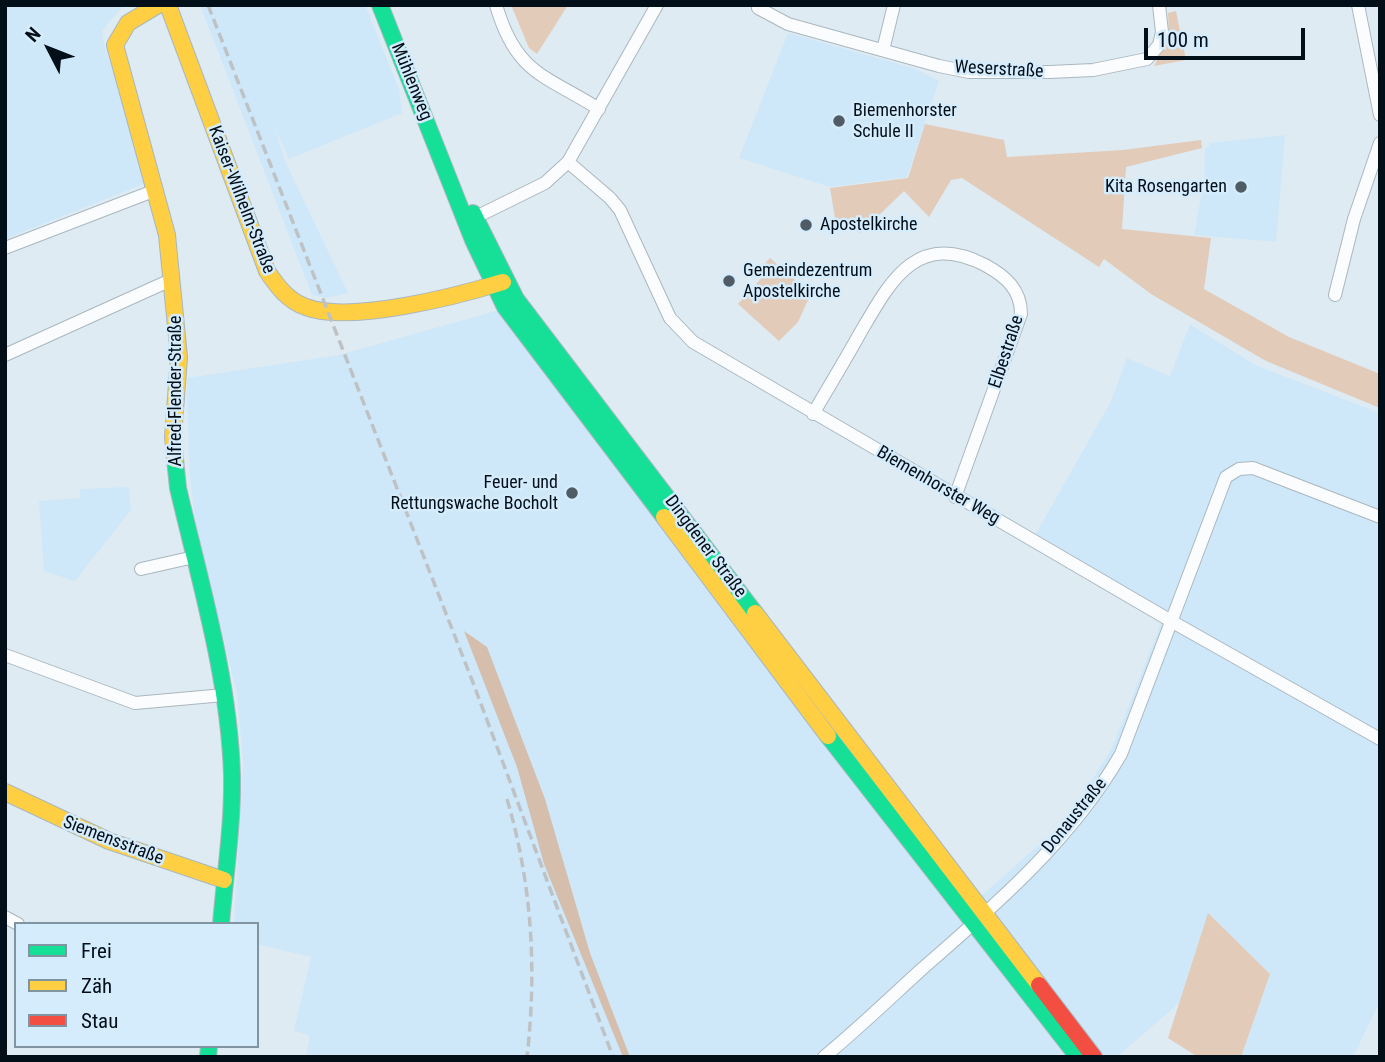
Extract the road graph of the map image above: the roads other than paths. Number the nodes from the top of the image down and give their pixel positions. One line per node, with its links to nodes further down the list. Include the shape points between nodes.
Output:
1 (158, 5): 16 (main road, Alfred-Flender-Straße, via 128,23 116,45)
2 (168, 5): 20 (main road, Kaiser-Wilhelm-Straße, via 267,271 285,295 300,305 328,312 456,296)
3 (380, 5): 14 (main road, Mühlenweg)
4 (496, 5): 11 (street, via 520,59)
5 (657, 5): 11 (street)
6 (894, 5): 10 (street)
7 (1159, 5): 10 (street, Weserstraße, via 1159,45 1147,59 1135,64 1050,72 969,72)
8 (1358, 5): 12 (street)
9 (758, 8): 10 (street, Weserstraße, via 788,24)
10 (883, 50)
11 (600, 109): 15 (street)
12 (1380, 115)
13 (1380, 144): 21 (street)
14 (442, 158): 17 (main road, Mühlenweg); 20 (main road, Mühlenweg)
15 (568, 162): 17 (street, via 545,183); 23 (street, Biemenhorster Weg, via 620,210 652,285 682,333)
16 (156, 190): 18 (street); 19 (main road, Alfred-Flender-Straße)
17 (476, 217): 20 (main road, Mühlenweg)
18 (5, 248)
19 (173, 279): 22 (street); 26 (main road, Alfred-Flender-Straße, via 179,357 173,437)
20 (500, 283): 32 (main road, Dingdener Straße, via 505,307); 34 (main road, Dingdener Straße)
21 (1335, 295)
22 (5, 355)
23 (813, 414): 24 (street, Biemenhorster Weg); 24 (street, Elbestraße, via 887,288 908,265 929,255 950,254 993,270 1014,288 1021,314)
24 (956, 497): 28 (street, Biemenhorster Weg)
25 (1380, 517): 28 (street, Donaustraße, via 1252,468 1239,470 1226,477 1219,490)
26 (194, 557): 27 (street); 30 (main road, Alfred-Flender-Straße)
27 (141, 569)
28 (1171, 621): 31 (street, Biemenhorster Weg); 36 (street, Donaustraße, via 1121,754 1097,795 1068,831)
29 (5, 655): 30 (street, via 135,703)
30 (224, 695): 35 (main road, Alfred-Flender-Straße, via 232,777)
31 (1379, 737)
32 (837, 749): 34 (main road, Dingdener Straße, via 847,746 854,750); 36 (main road, Dingdener Straße)
33 (5, 792): 35 (main road, Siemensstraße, via 85,831)
34 (906, 813): 36 (main road, Dingdener Straße)
35 (225, 880): 37 (main road, Alfred-Flender-Straße)
36 (979, 920): 38 (street, Donaustraße); 39 (main road, Dingdener Straße); 40 (main road, Dingdener Straße)
37 (220, 922)
38 (824, 1057)
39 (1078, 1057)
40 (1094, 1057)

